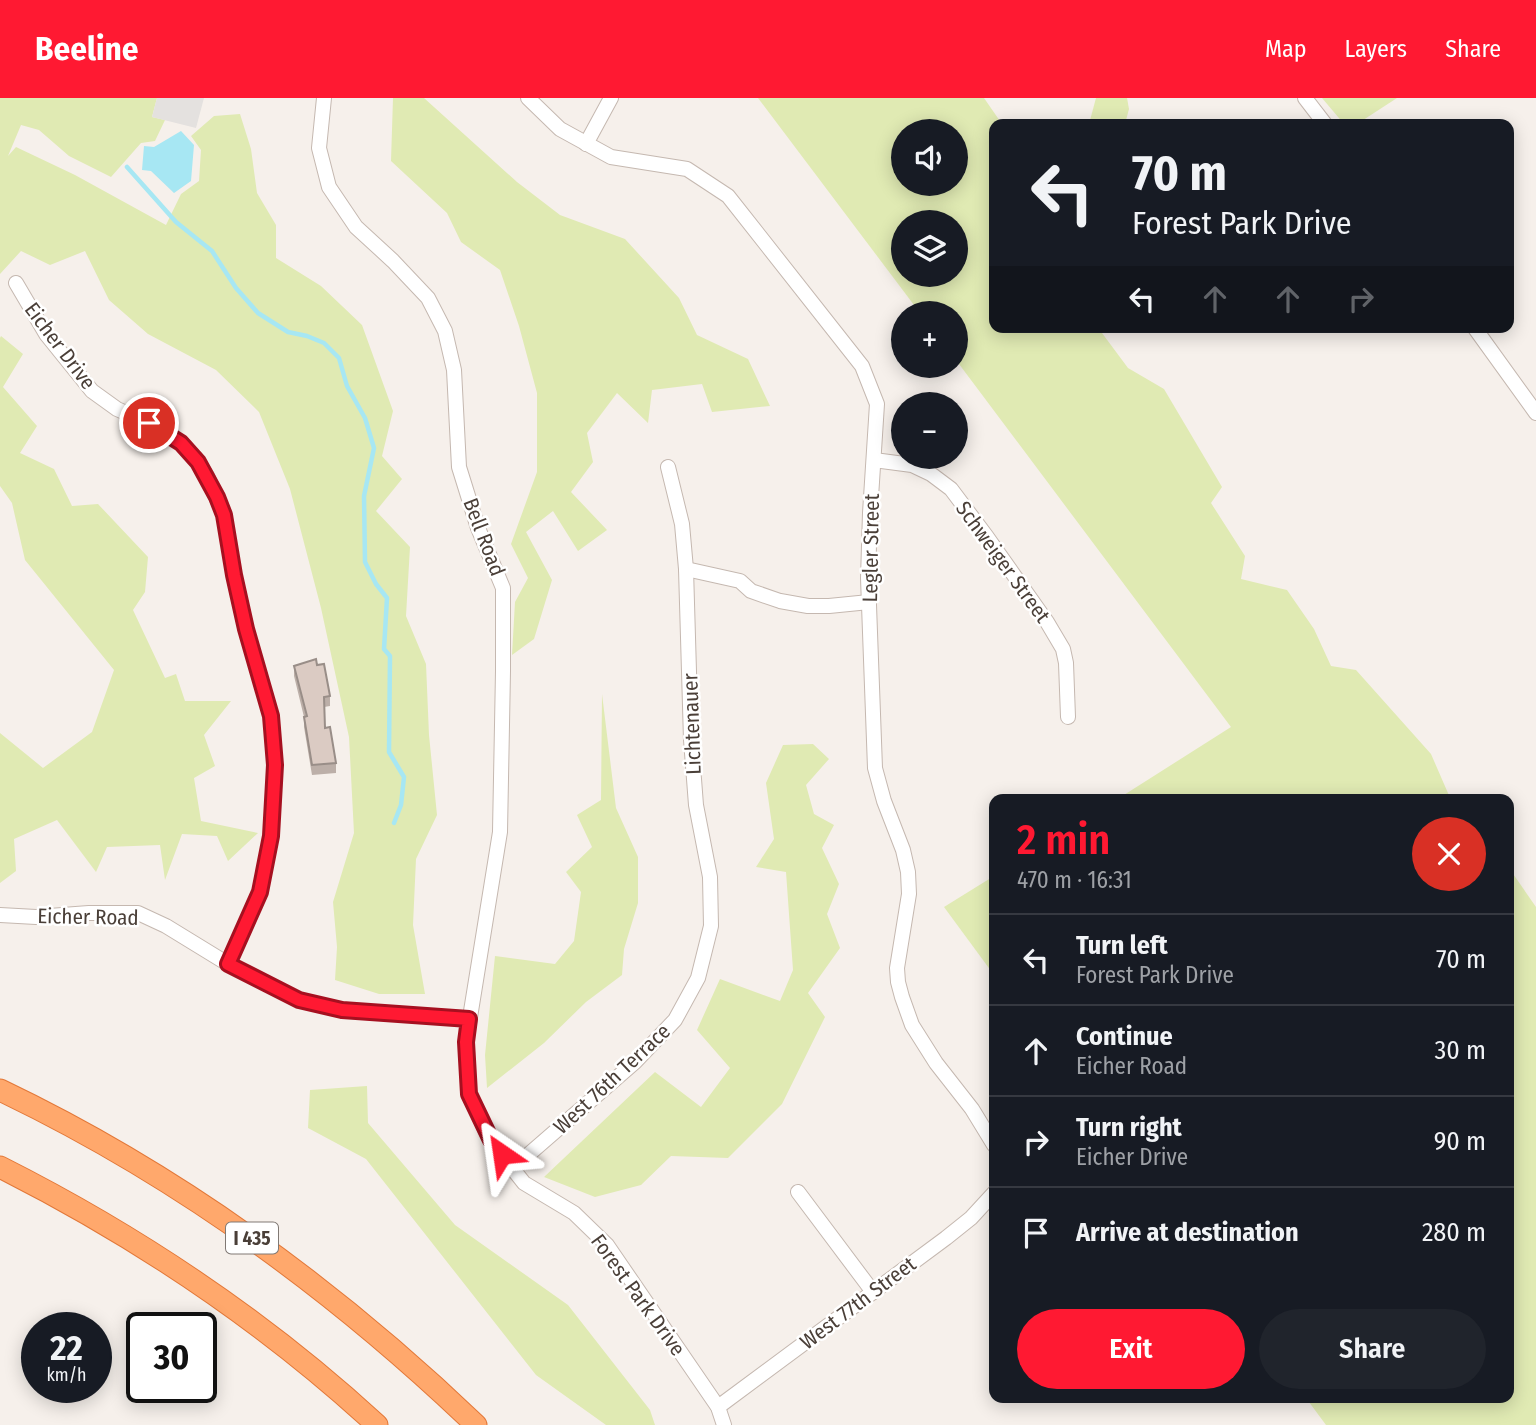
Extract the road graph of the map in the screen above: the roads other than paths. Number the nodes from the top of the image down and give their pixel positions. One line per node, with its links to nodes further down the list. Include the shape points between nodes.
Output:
1 (324, 98): 18 (street, Bell Road, via 319,148 329,187 356,228 428,298 445,331 454,370 459,467 503,588 500,832)
2 (528, 98): 6 (street, Legler Street, via 560,129)
3 (611, 98): 6 (street)
4 (1305, 98): 5 (street)
5 (1321, 119)
6 (586, 144): 10 (street, Legler Street, via 611,157 687,169 728,196 862,366 877,404)
7 (16, 283): 16 (street, Eicher Drive, via 46,334 92,391 181,443 207,476 224,515 246,629 271,716 275,765 271,836 260,892)
8 (1478, 333): 9 (street)
9 (1536, 413)
10 (874, 460): 13 (street, Legler Street); 14 (street, Schweiger Street, via 912,465 951,489 1063,649)
11 (668, 467): 12 (street, Lichtenauer)
12 (687, 569): 13 (street, via 740,581 751,591 780,601 808,606); 17 (street, Lichtenauer, via 691,740 696,805 710,877 711,926)
13 (869, 602): 20 (street, Legler Street, via 875,768 908,872 897,968 902,997 912,1025)
14 (1068, 717)
15 (0, 915): 16 (street, Eicher Road, via 138,914)
16 (228, 964): 18 (street, Eicher Road, via 299,1000 342,1010)
17 (698, 978): 22 (street, West 76th Terrace, via 675,1020 635,1062)
18 (469, 1019): 22 (street, Forest Park Drive, via 469,1094 491,1140)
19 (0, 1090): 28 (highway, I 435, via 94,1139 249,1236 379,1336)
20 (989, 1137)
21 (0, 1167): 27 (highway, via 104,1223 222,1301)
22 (513, 1168): 26 (street, Forest Park Drive, via 524,1183 574,1213 607,1245)
23 (798, 1192): 25 (street)
24 (989, 1198): 25 (street, West 77th Street, via 971,1218)
25 (873, 1292): 26 (street, West 77th Street)
26 (718, 1407): 29 (street, Forest Park Drive)
27 (377, 1425)
28 (476, 1425)
29 (724, 1425)

